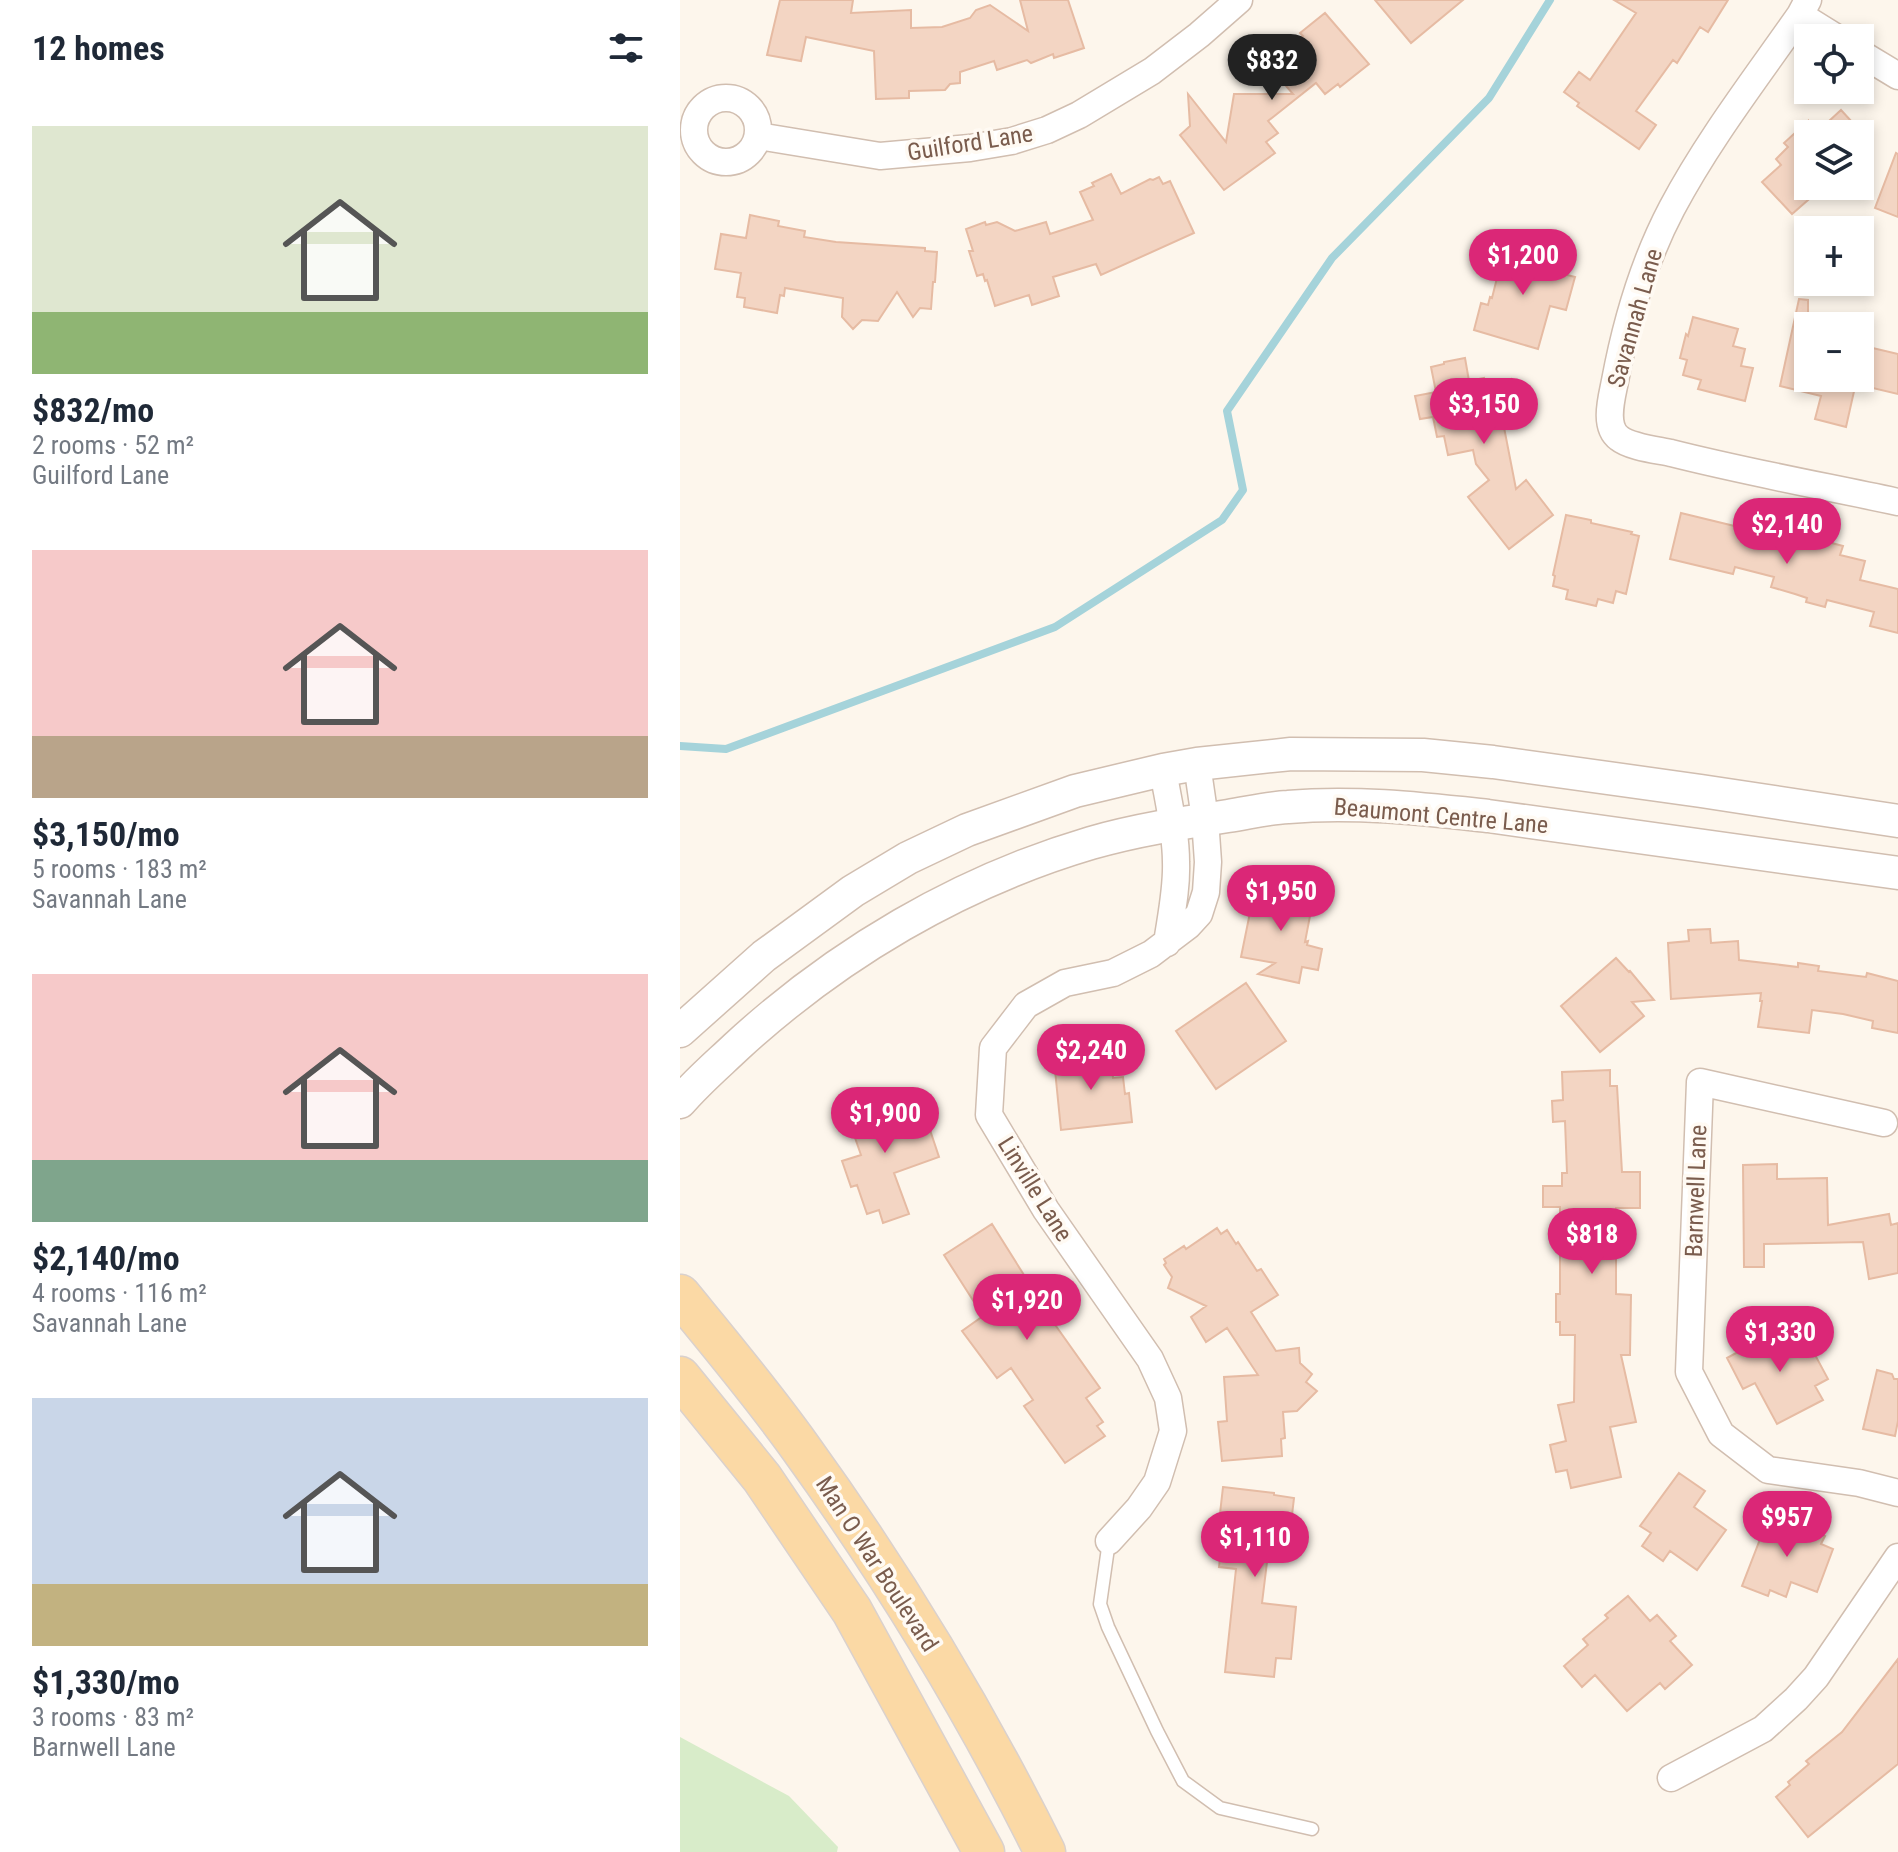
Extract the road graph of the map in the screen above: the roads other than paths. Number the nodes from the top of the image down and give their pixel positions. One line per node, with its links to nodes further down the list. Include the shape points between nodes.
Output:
1 (1239, 0): 8 (street, Guilford Lane, via 1152,71 1079,115 1012,141 880,156)
2 (1804, 8): 3 (street); 10 (street, Savannah Lane, via 1688,178 1660,233 1620,356 1611,428 1628,443)
3 (1822, 24)
4 (1874, 61): 5 (street)
5 (1898, 76)
6 (680, 101): 7 (street)
7 (708, 104): 8 (street, via 739,100 755,114); 9 (street, via 696,119)
8 (758, 136): 9 (street, via 749,153 732,162 713,160)
9 (689, 145)
10 (1898, 502)
11 (1197, 764): 12 (street); 13 (street, Linville Lane); 14 (street, via 1291,754 1423,755)
12 (1163, 770): 15 (street); 18 (street, via 1075,791 967,830 908,858 764,956)
13 (1205, 819): 15 (street, Beaumont Centre Lane); 16 (street, Beaumont Centre Lane, via 1289,807 1422,809); 17 (street, Linville Lane, via 1206,892 1199,914)
14 (1898, 821)
15 (1173, 824): 17 (street, via 1176,882); 19 (street, Beaumont Centre Lane, via 1091,843 1028,865 883,935 766,1020)
16 (1898, 873)
17 (1167, 943): 24 (street, Linville Lane, via 1113,973 1065,983 1026,1005 993,1048 989,1115 1046,1210 1150,1359 1168,1398 1173,1431 1157,1482)
18 (680, 1031)
19 (680, 1102)
20 (1884, 1123): 23 (street, Barnwell Lane, via 1700,1082 1689,1372 1721,1434 1768,1470)
21 (680, 1295): 29 (main road, Man O War Boulevard, via 800,1446 871,1551 1002,1767)
22 (680, 1377): 28 (main road, Man O War Boulevard, via 762,1478 852,1611)
23 (1898, 1493)
24 (1109, 1541): 27 (lane, via 1100,1604 1183,1781 1220,1808)
25 (1898, 1557): 26 (street, via 1796,1699 1763,1729)
26 (1671, 1778)
27 (1312, 1829)
28 (984, 1852)
29 (1045, 1852)

